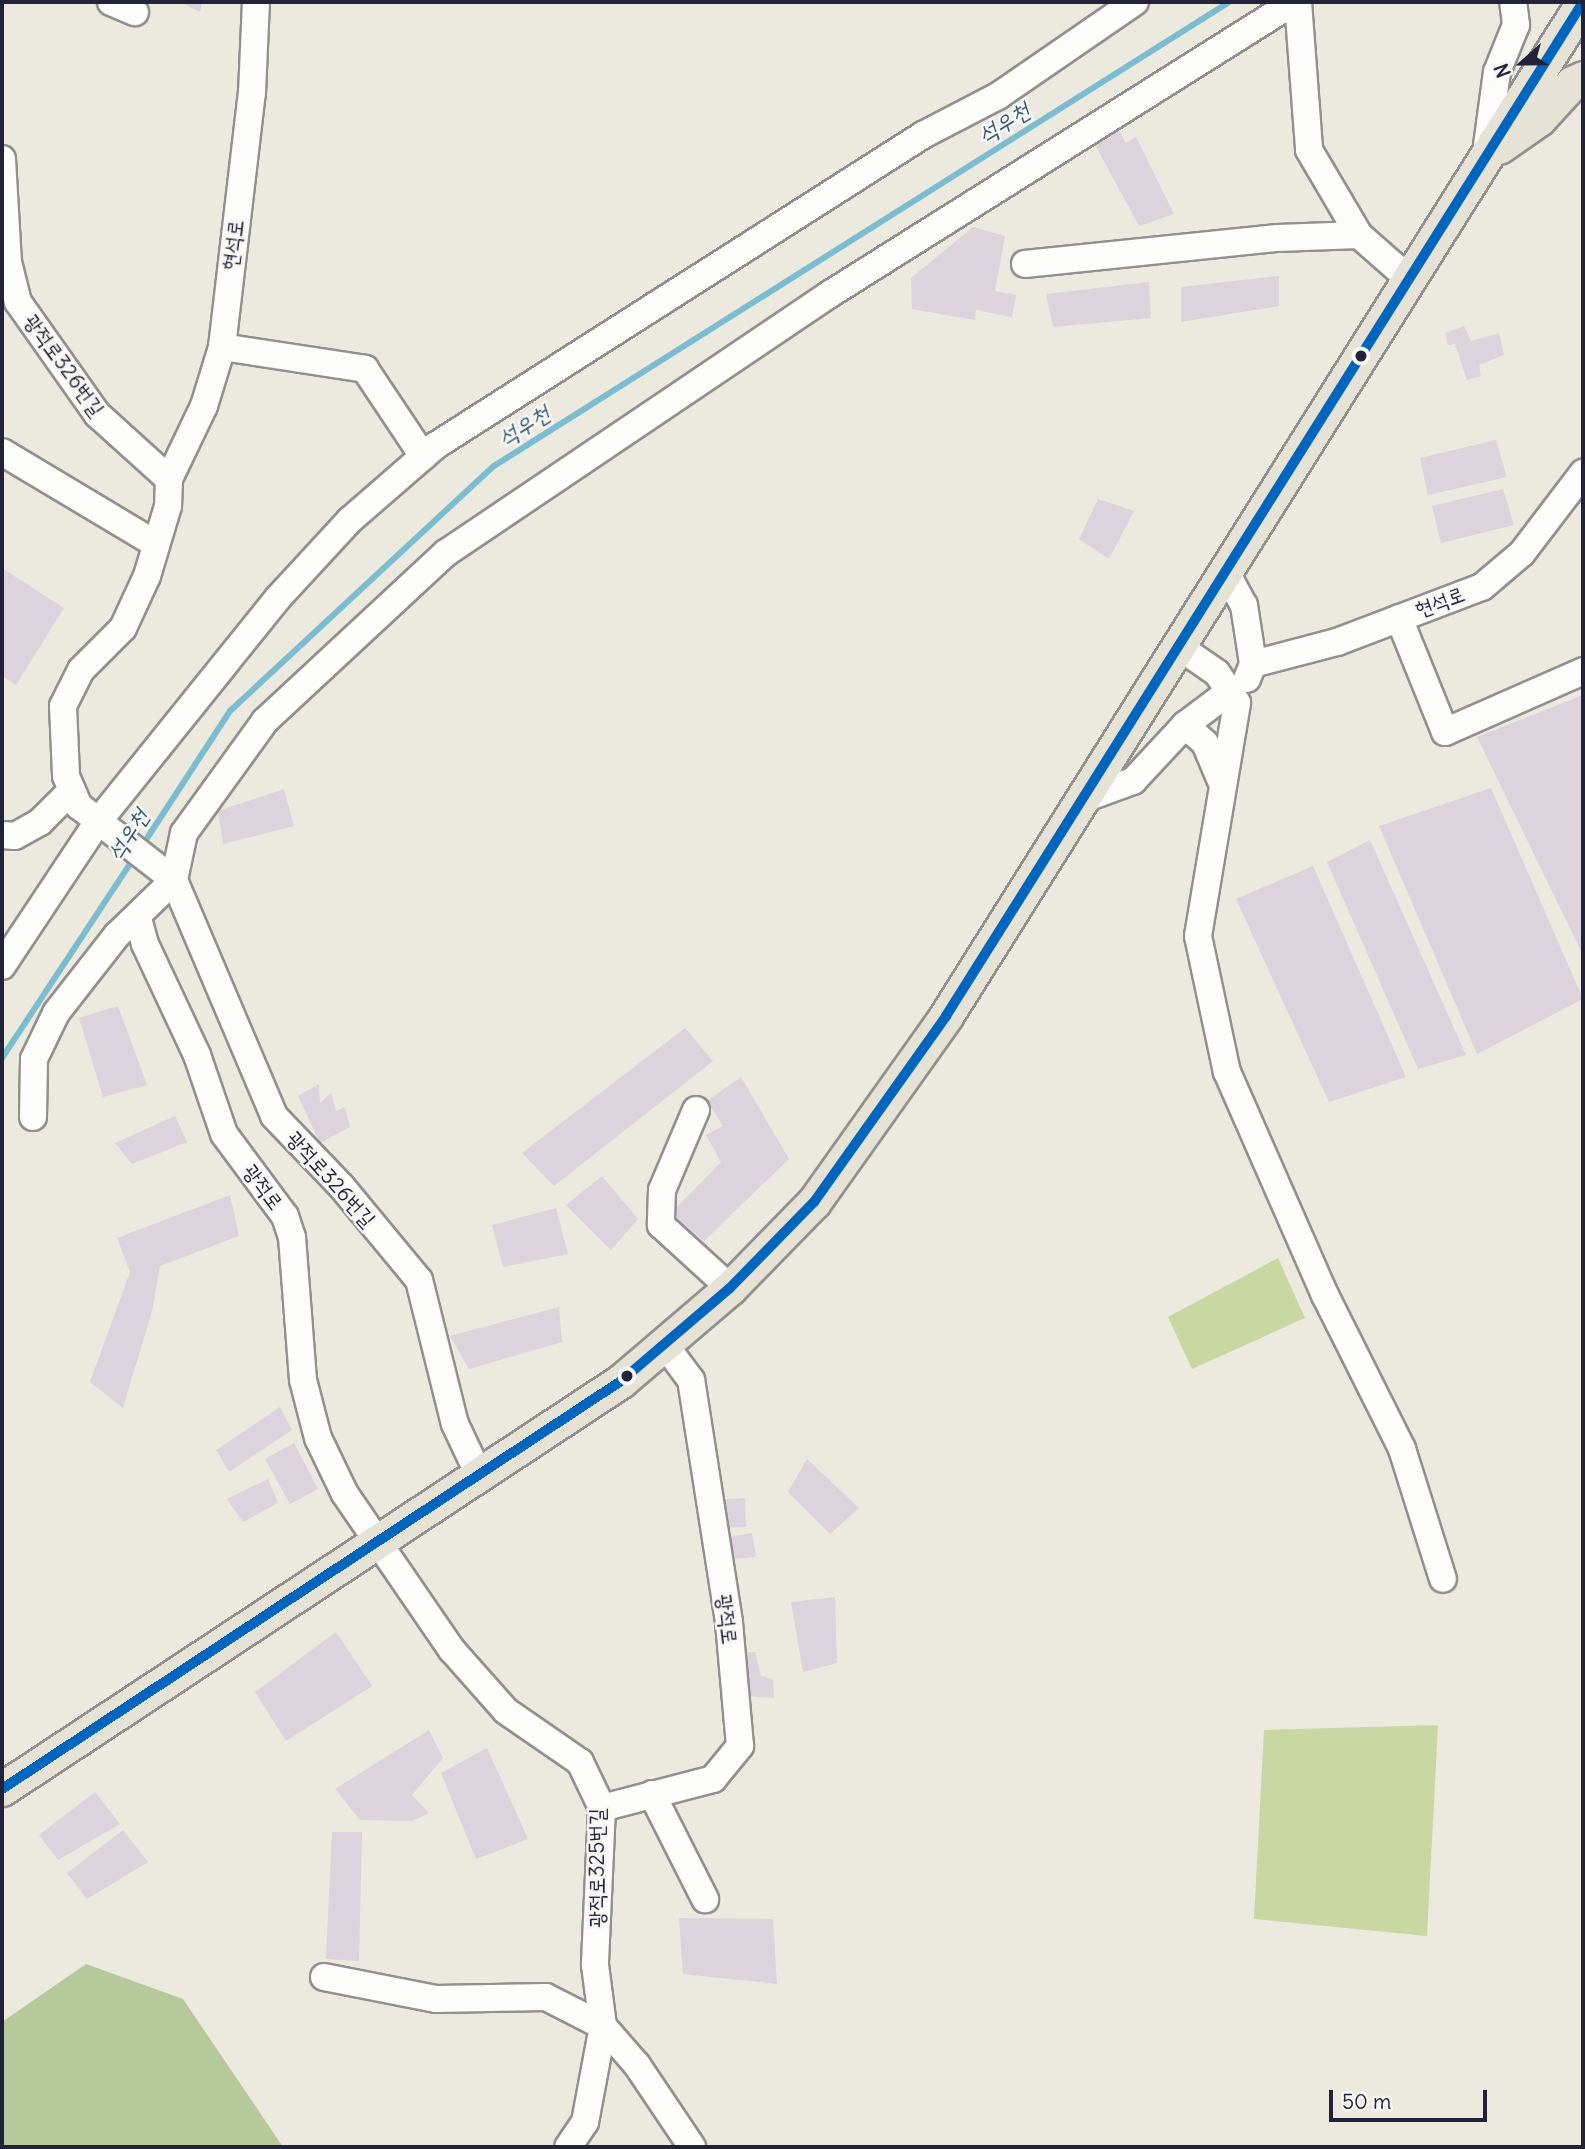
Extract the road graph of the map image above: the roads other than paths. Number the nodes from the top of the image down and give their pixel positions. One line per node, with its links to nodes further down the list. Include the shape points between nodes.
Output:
1 (256, 2): 13 (street, 현석로, via 252,93)
2 (1135, 2): 15 (street, via 998,96 923,135)
3 (1296, 2): 9 (street, via 1309,150); 31 (street, via 830,294 446,553 265,721 184,833)
4 (1513, 2): 7 (street, via 1516,25 1497,72)
5 (1582, 3): 7 (main road)
6 (1583, 78): 7 (main road, via 1539,119)
7 (1485, 156): 12 (main road)
8 (2, 159): 10 (street, 광적로326번길)
9 (1359, 235): 11 (street, via 1278,238); 12 (street)
10 (5, 255): 17 (street, 광적로326번길, via 18,302 97,414)
11 (1025, 264)
12 (1408, 278): 19 (main road)
13 (222, 347): 15 (street, via 365,369); 17 (street, 현석로, via 204,406)
14 (2, 452): 18 (street)
15 (423, 456): 29 (street, via 350,520 278,598)
16 (1583, 473): 20 (street, 현석로, via 1522,553 1482,587)
17 (169, 479): 18 (street, via 168,506)
18 (154, 542): 27 (street, via 147,576 123,628 80,670 63,706 66,776)
19 (1225, 570): 21 (main road); 22 (street, via 1244,605)
20 (1399, 618): 22 (street, 현석로, via 1337,642); 23 (street, via 1445,732)
21 (1178, 646): 24 (street, via 1217,673); 28 (main road)
22 (1253, 664): 24 (street)
23 (1583, 671)
24 (1233, 697): 25 (street); 26 (street)
25 (1185, 725): 26 (street, via 1205,743); 28 (street, via 1133,781)
26 (1221, 781): 40 (street, via 1198,936 1227,1072 1325,1295 1402,1449)
27 (72, 790): 29 (street, via 79,806); 30 (street, via 40,822 15,835)
28 (1078, 801): 36 (main road, via 946,1016 830,1180 776,1245)
29 (97, 823): 31 (street); 33 (street)
30 (2, 835)
31 (169, 874): 32 (street); 38 (street, 광적로326번길, via 274,1116 342,1187 419,1280)
32 (138, 918): 35 (street, via 91,965 56,1013 34,1059); 39 (street, 광적로, via 145,944 197,1055 224,1135 285,1216 292,1237 303,1380 318,1438)
33 (2, 966)
34 (696, 1110): 36 (street, via 662,1190 661,1225)
35 (33, 1117)
36 (730, 1287): 37 (main road)
37 (665, 1345): 38 (main road, via 621,1381); 42 (street, 광적로, via 691,1380 729,1622 740,1746 713,1779)
38 (474, 1481): 39 (main road)
39 (381, 1542): 41 (main road); 43 (street, 광적로325번길, via 453,1650 506,1711 580,1762)
40 (1443, 1579)
41 (2, 1789)
42 (652, 1794): 43 (street, 광적로); 44 (street)
43 (602, 1808): 46 (street, 광적로325번길, via 596,1965)
44 (705, 1899)
45 (324, 1977): 46 (street, via 436,1999 546,1997)
46 (603, 2026): 47 (street, 광적로325번길, via 585,2122); 48 (street, via 637,2065)
47 (568, 2147)
48 (692, 2147)

